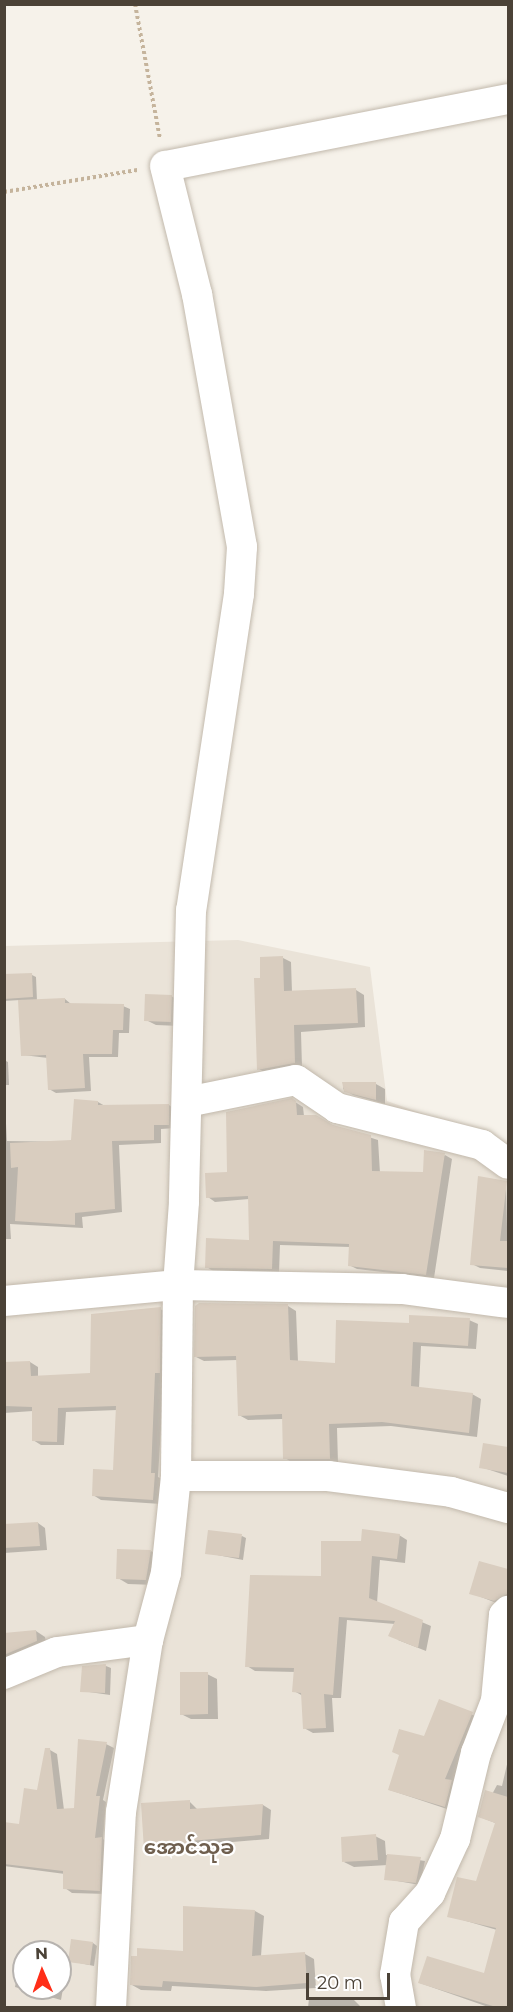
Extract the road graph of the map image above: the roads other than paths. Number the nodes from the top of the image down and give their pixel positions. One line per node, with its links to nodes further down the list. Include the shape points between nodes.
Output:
1 (508, 99): 2 (street, via 165,166 197,294 242,547 239,594 191,910)
2 (187, 1102): 3 (street, via 296,1080 337,1108 482,1145); 4 (street)
3 (508, 1164)
4 (178, 1285): 5 (street); 6 (street, via 402,1289); 7 (street)
5 (4, 1301)
6 (508, 1303)
7 (176, 1476): 8 (street, via 328,1476 451,1492); 10 (street, via 166,1573)
8 (508, 1508)
9 (508, 1611): 13 (street, via 504,1615 496,1701 476,1753 455,1839 430,1893 404,1922 395,1975)
10 (148, 1640): 11 (street, via 57,1652); 12 (street, via 122,1812)
11 (4, 1674)
12 (111, 2007)
13 (401, 2007)

